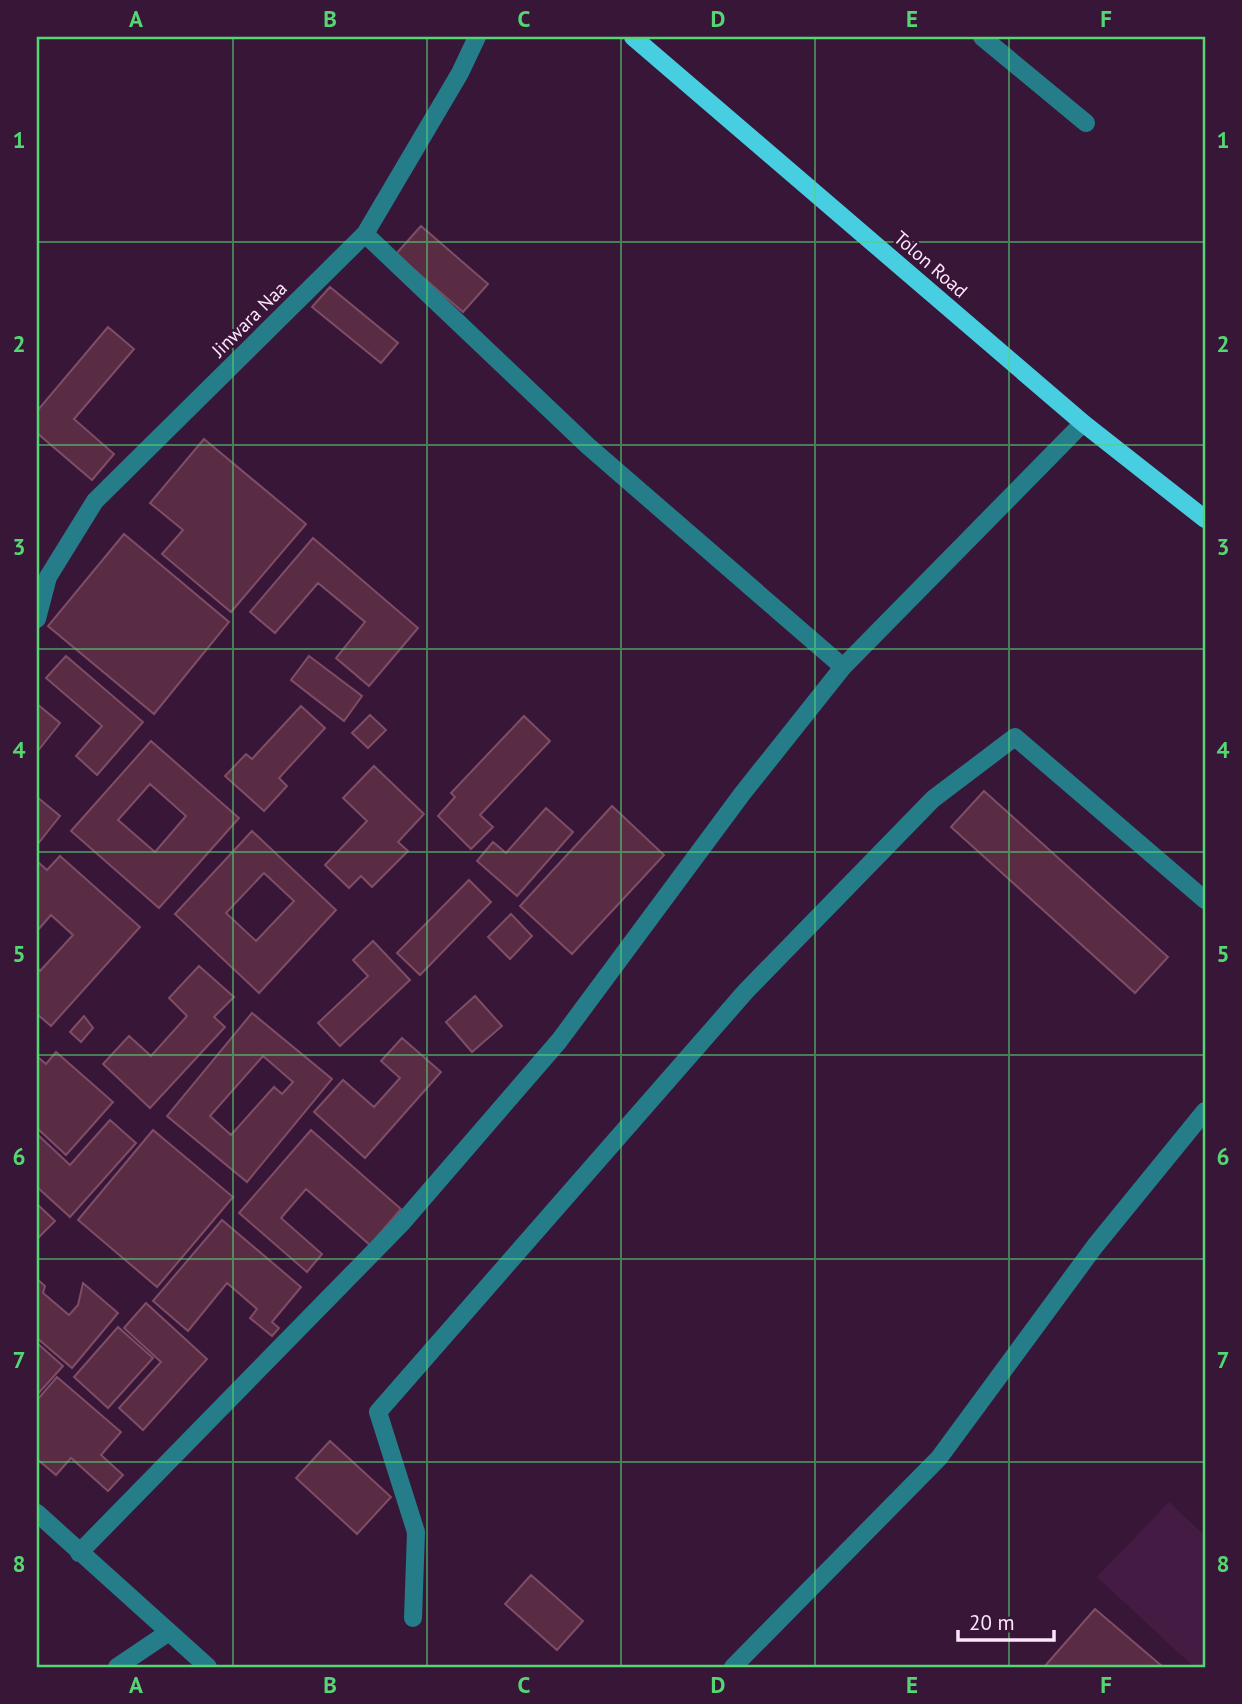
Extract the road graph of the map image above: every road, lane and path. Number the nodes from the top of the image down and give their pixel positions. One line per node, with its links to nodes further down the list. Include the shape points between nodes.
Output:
1 (477, 37): 5 (street, Jinwara Naa)
2 (633, 37): 6 (main road, Tolon Road)
3 (982, 37): 4 (street)
4 (1086, 123)
5 (365, 234): 8 (street, Jinwara Naa, via 95,501 48,577); 9 (street, via 588,446)
6 (1083, 422): 7 (main road, Tolon Road); 9 (street)
7 (1205, 519)
8 (37, 619)
9 (843, 667): 13 (street, via 742,793 559,1041 401,1224)
10 (1205, 900): 14 (street, via 1015,737 933,799 746,990 378,1412 416,1532)
11 (1205, 1111): 18 (street, via 1095,1247 939,1458)
12 (37, 1513): 13 (street)
13 (79, 1553): 15 (street)
14 (413, 1618)
15 (169, 1632): 16 (street); 17 (street)
16 (117, 1667)
17 (208, 1667)
18 (733, 1667)

